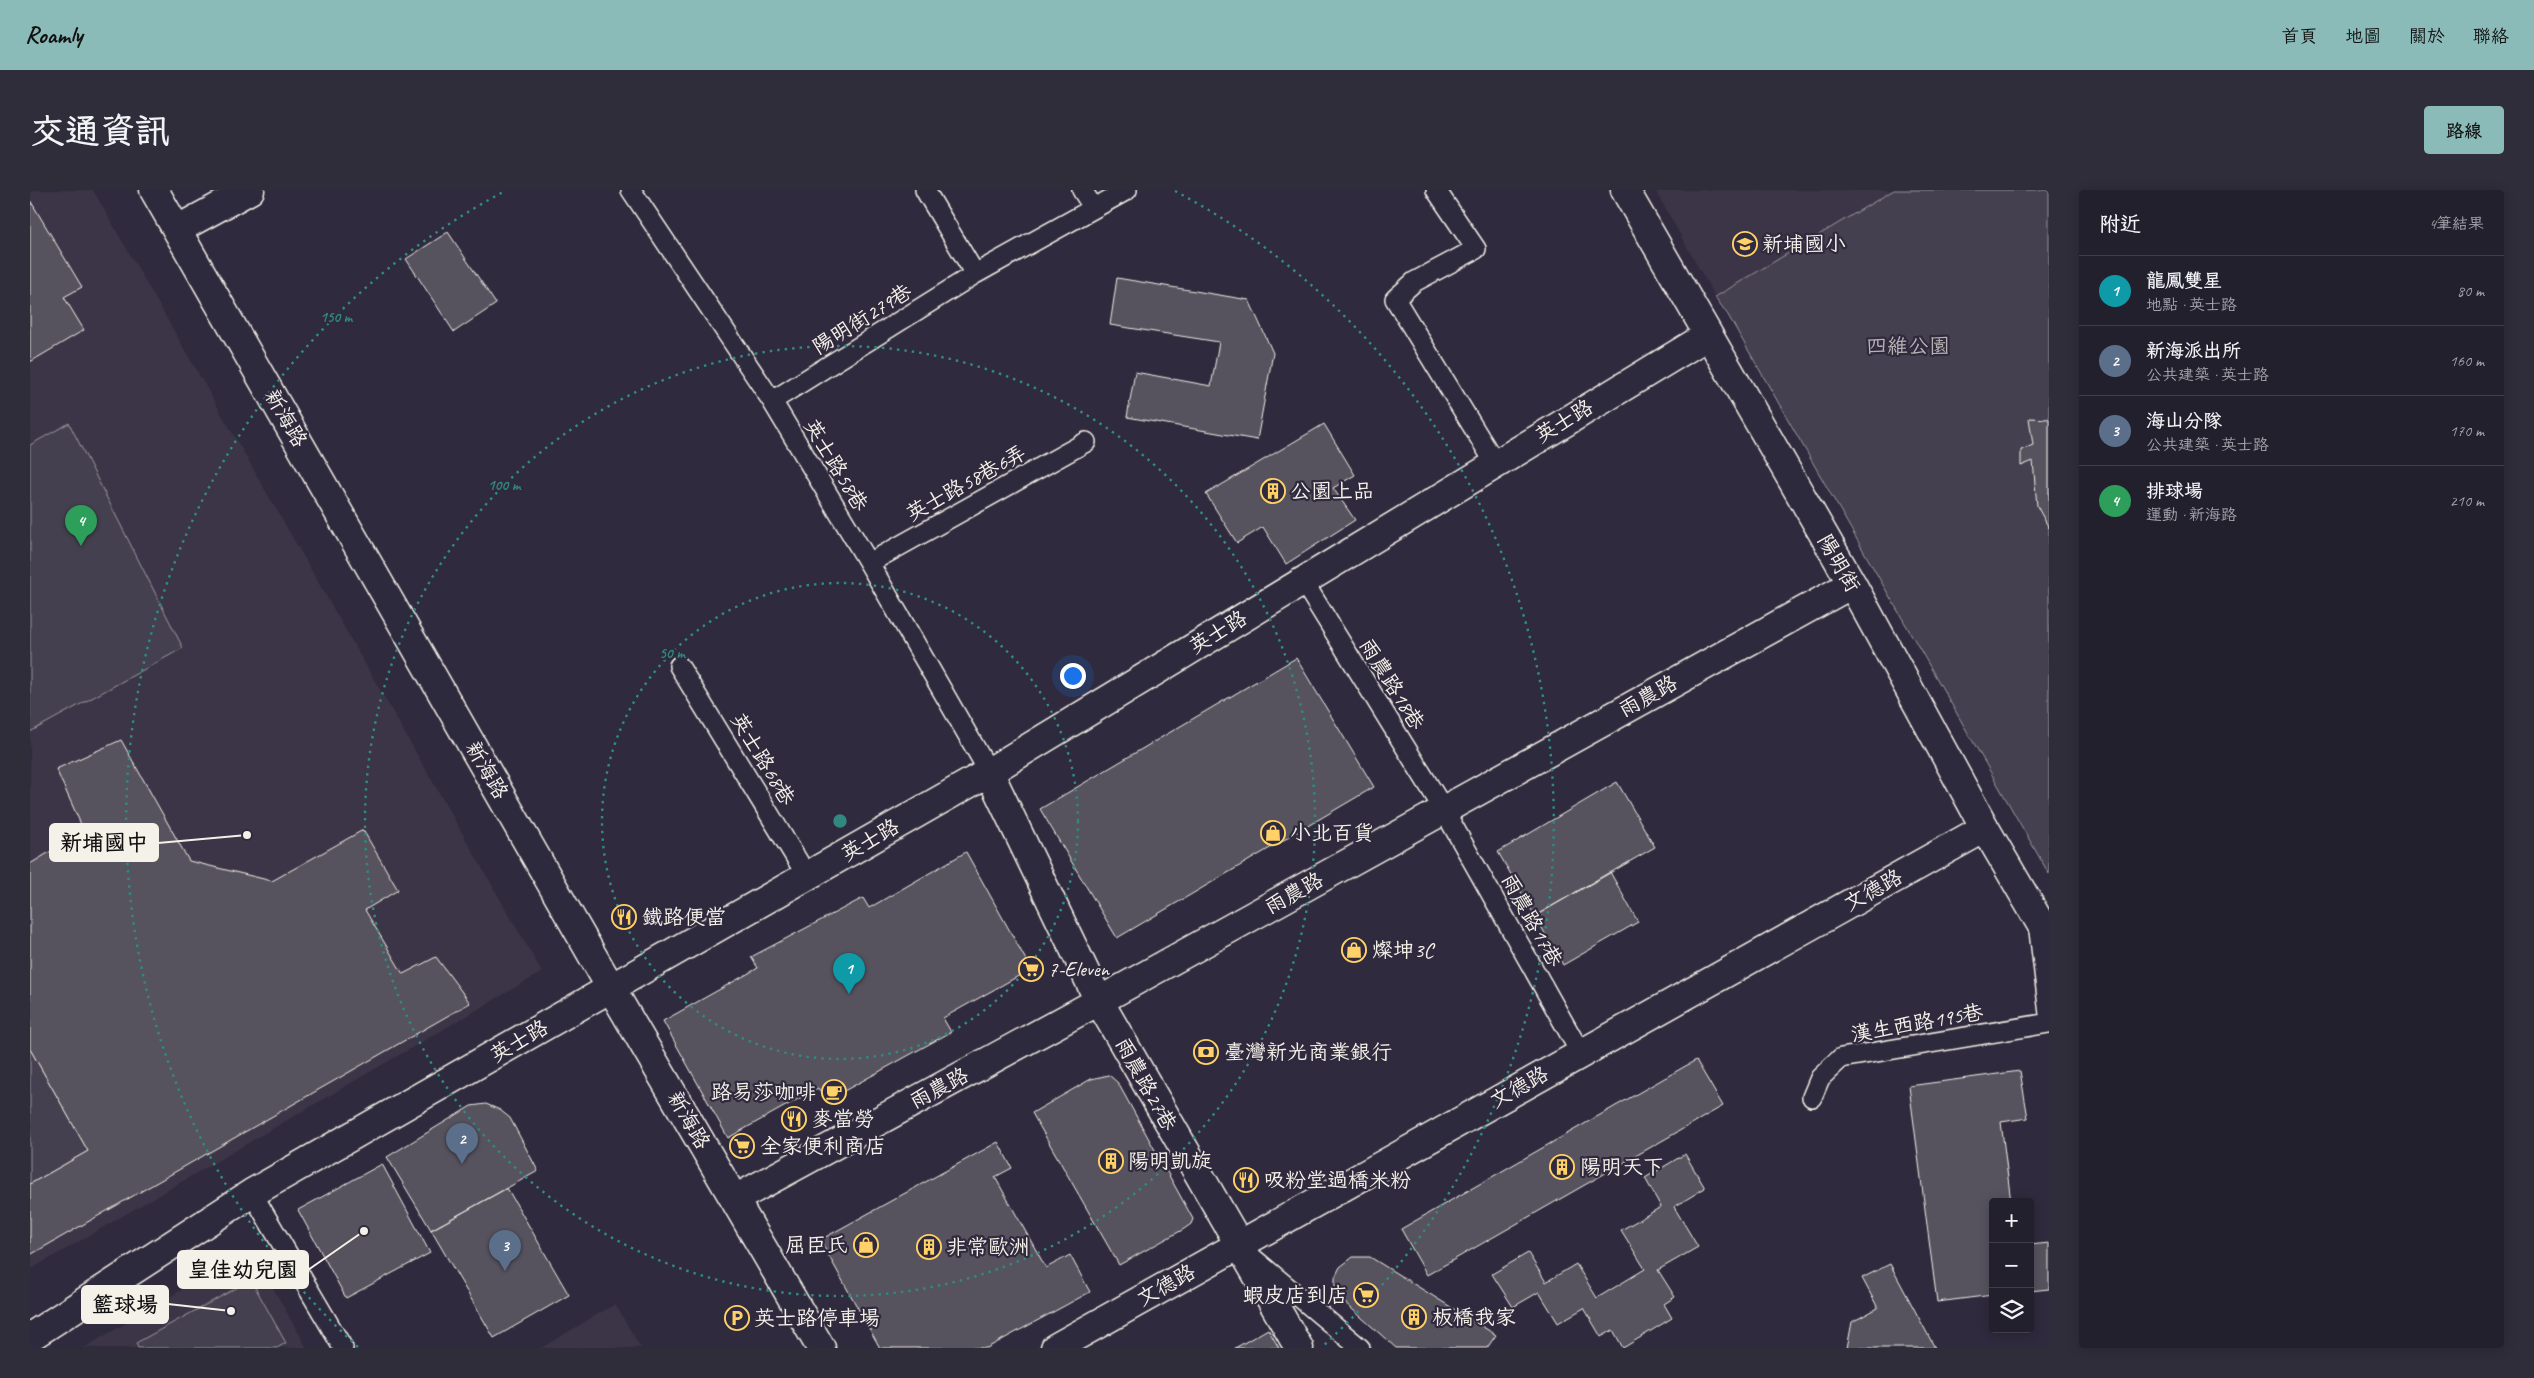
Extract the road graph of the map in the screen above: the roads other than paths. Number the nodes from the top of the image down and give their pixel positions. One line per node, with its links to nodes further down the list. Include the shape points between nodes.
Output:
1 (154, 190): 10 (street, 新海路)
2 (250, 190): 10 (street)
3 (631, 190): 13 (lane, 英士路58巷)
4 (925, 190): 11 (lane)
5 (1082, 190): 9 (lane)
6 (1127, 190): 9 (lane, 陽明街279巷)
7 (1436, 190): 15 (lane, via 1476,249 1414,282 1395,299)
8 (1625, 190): 12 (street, 陽明街)
9 (1093, 207): 11 (lane, 陽明街279巷)
10 (178, 229): 25 (street, 新海路)
11 (975, 274): 13 (lane, 陽明街279巷)
12 (1707, 336): 15 (street, 英士路); 18 (street, 陽明街)
13 (772, 402): 16 (lane, 英士路58巷)
14 (1086, 442): 16 (lane, 英士路58巷6弄)
15 (1495, 462): 17 (street, 英士路)
16 (869, 563): 20 (lane, 英士路58巷)
17 (1303, 581): 20 (street, 英士路); 21 (lane, 雨農路18巷)
18 (1852, 584): 21 (street, 雨農路); 22 (street, 陽明街)
19 (679, 666): 23 (lane, 英士路68巷)
20 (989, 772): 23 (street, 英士路); 26 (street, 雨農路27巷)
21 (1444, 810): 26 (street, 雨農路); 29 (lane, 雨農路17巷)
22 (1985, 828): 24 (street, 陽明街); 29 (street, 文德路)
23 (808, 876): 25 (street, 英士路)
24 (2043, 928): 27 (lane)
25 (611, 988): 31 (street, 英士路); 32 (street, 新海路)
26 (1099, 1001): 32 (street, 雨農路); 33 (street, 雨農路27巷)
27 (2049, 1014)
28 (2049, 1023): 30 (lane, 漢生西路195巷, via 1841,1058 1820,1078)
29 (1580, 1052): 33 (street, 文德路)
30 (1812, 1097)
31 (252, 1193): 34 (street, 英士路); 36 (lane)
32 (735, 1199): 37 (street, 新海路)
33 (1238, 1245): 35 (street, 文德路); 38 (street, 雨農路27巷); 39 (lane)
34 (30, 1338)
35 (1061, 1346)
36 (344, 1348)
37 (821, 1348)
38 (1299, 1348)
39 (1360, 1348)

